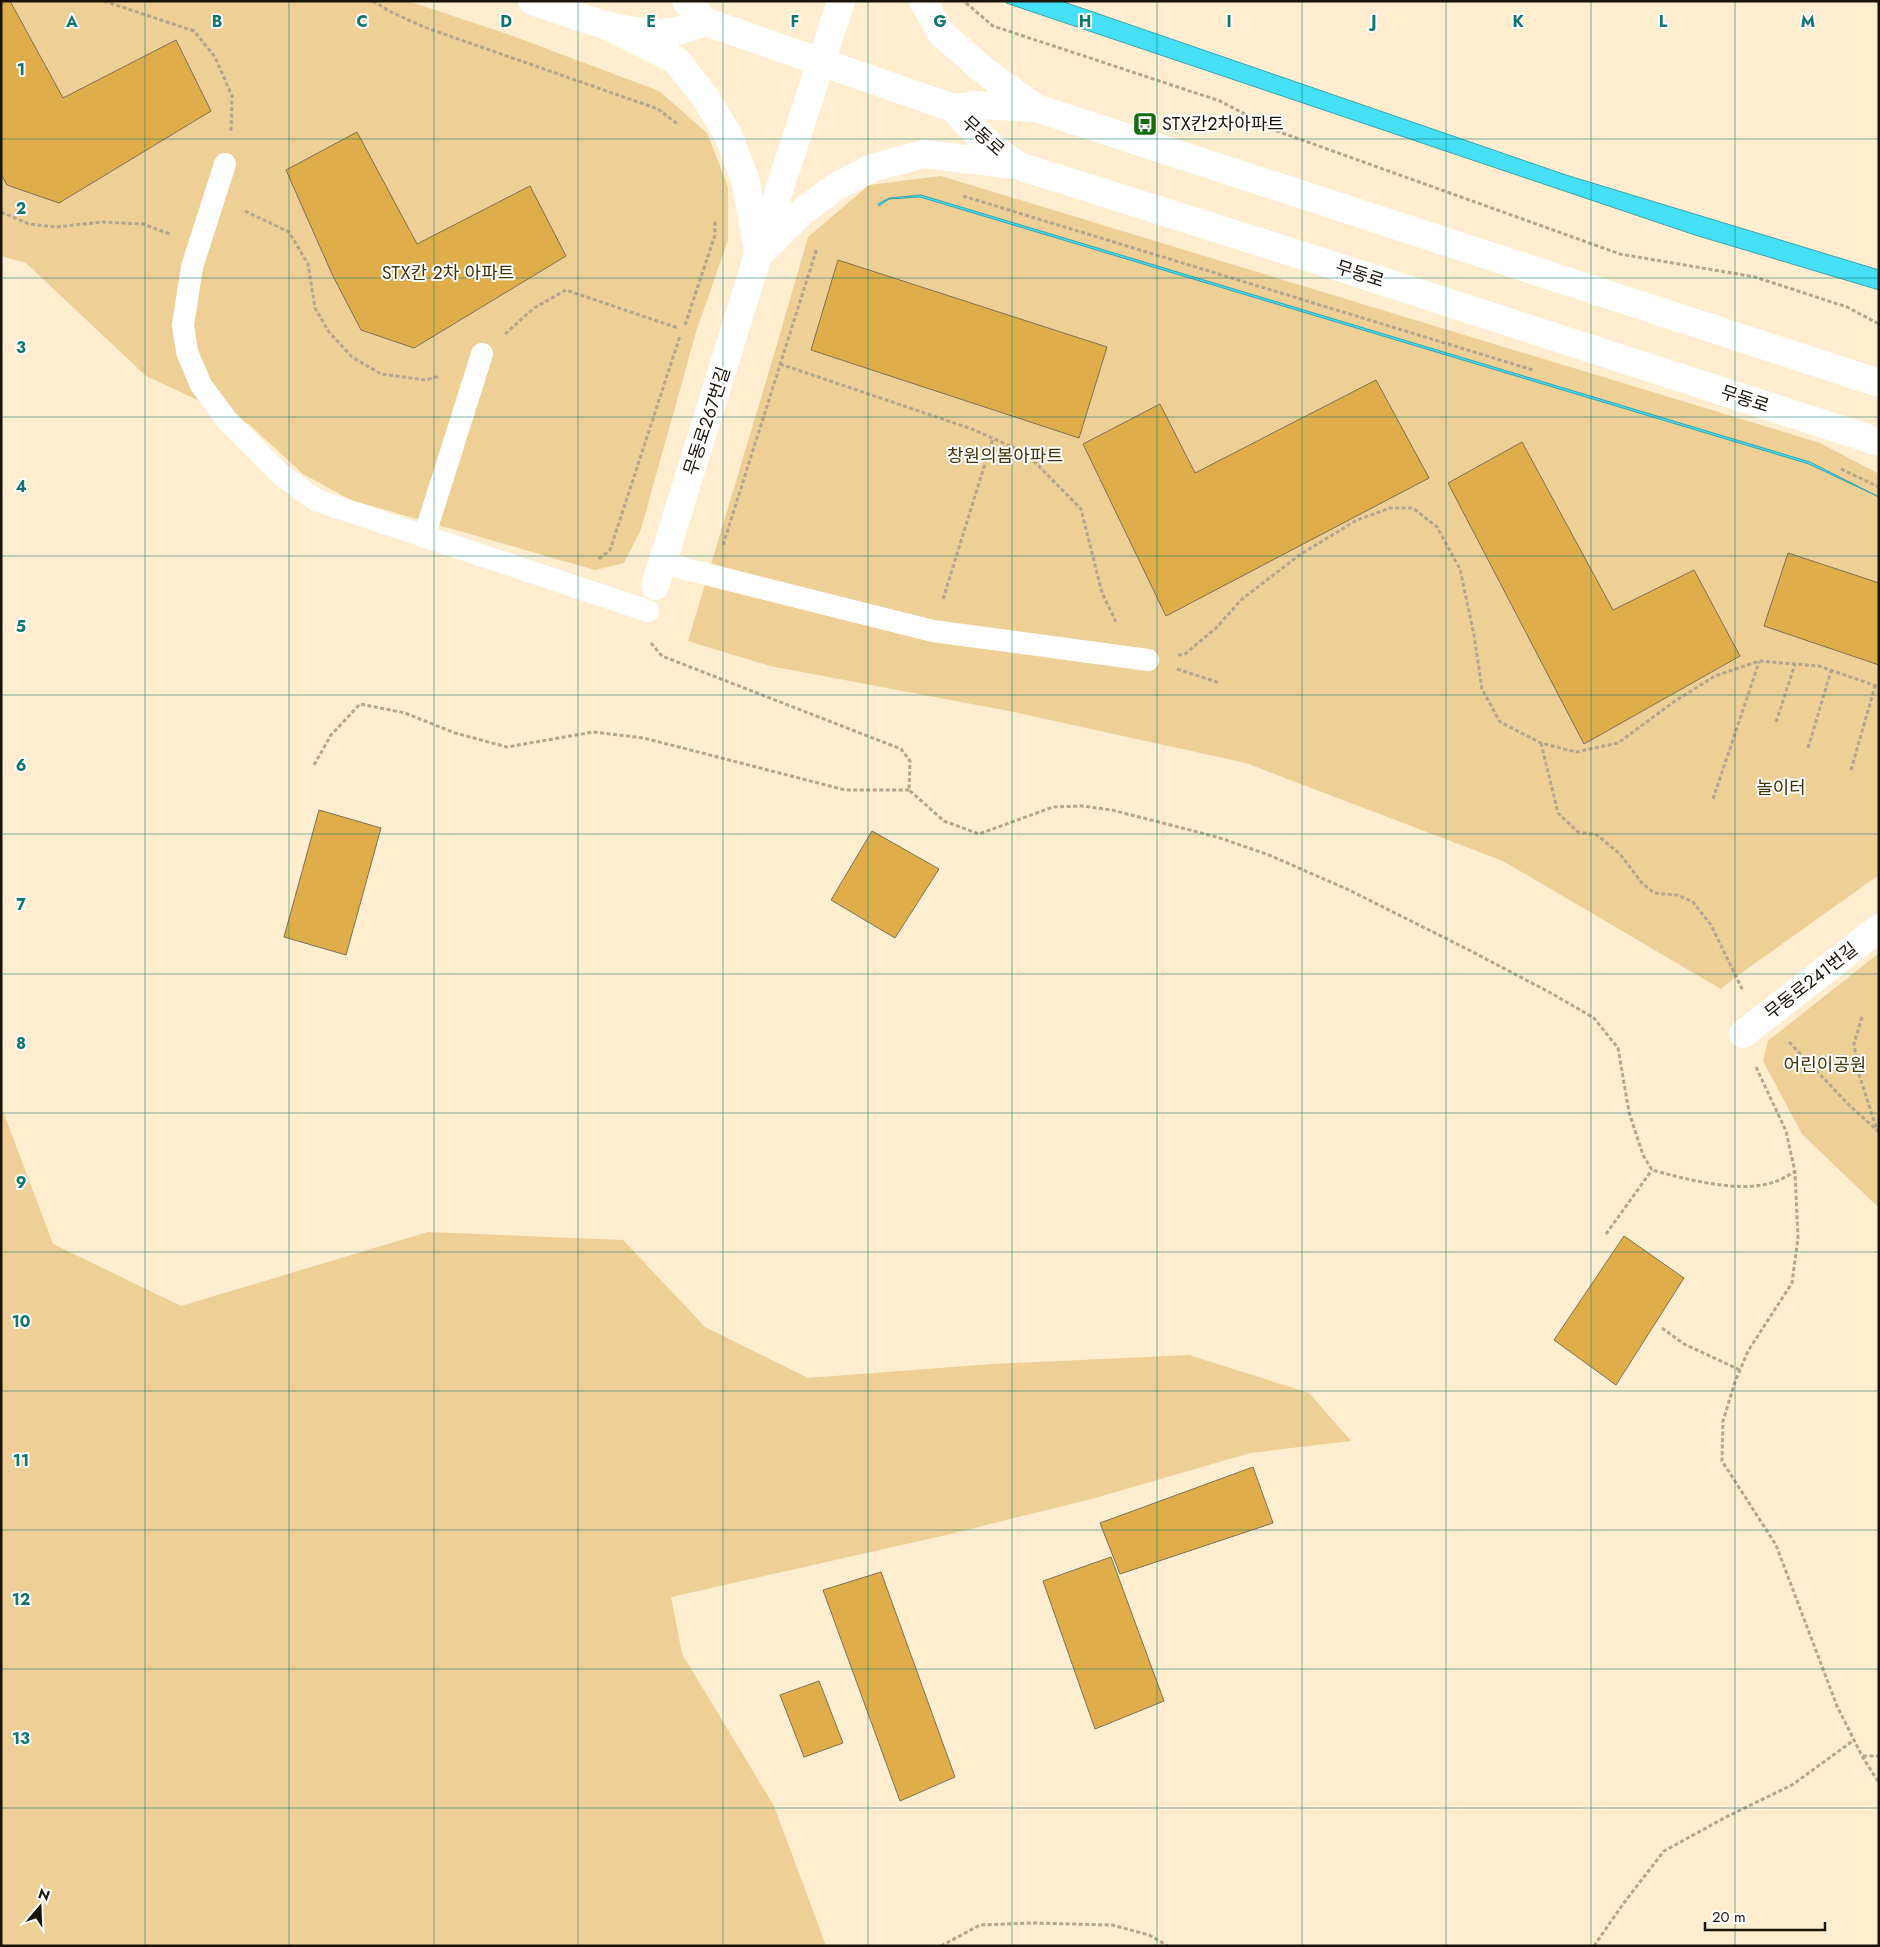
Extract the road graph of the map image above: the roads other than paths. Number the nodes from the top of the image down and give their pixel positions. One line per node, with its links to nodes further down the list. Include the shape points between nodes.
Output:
1 (532, 1): 6 (main road)
2 (686, 1): 5 (main road)
3 (841, 1): 7 (main road, 무동로267번길)
4 (923, 1): 9 (main road, via 942,33 982,69)
5 (706, 22): 6 (main road, via 675,31 643,32); 7 (main road)
6 (608, 26): 12 (main road, via 676,60 705,96 728,135 746,182)
7 (822, 61): 8 (main road); 12 (main road, 무동로267번길)
8 (953, 108): 9 (main road, 무동로, via 979,104); 11 (main road, 무동로, via 997,152)
9 (1036, 108): 14 (main road, 무동로)
10 (225, 164): 16 (lane, via 192,267 183,325 187,352 201,385 226,419 280,474 316,500)
11 (1020, 166): 12 (main road, via 923,154 872,168 835,187 801,213); 15 (main road, 무동로)
12 (758, 256): 17 (main road, 무동로267번길)
13 (482, 354): 16 (lane)
14 (1879, 383)
15 (1879, 442)
16 (424, 536): 17 (lane)
17 (655, 587): 18 (lane, via 933,631)
18 (1148, 660)
19 (1879, 928): 20 (main road, 무동로241번길)
20 (1751, 1028)

